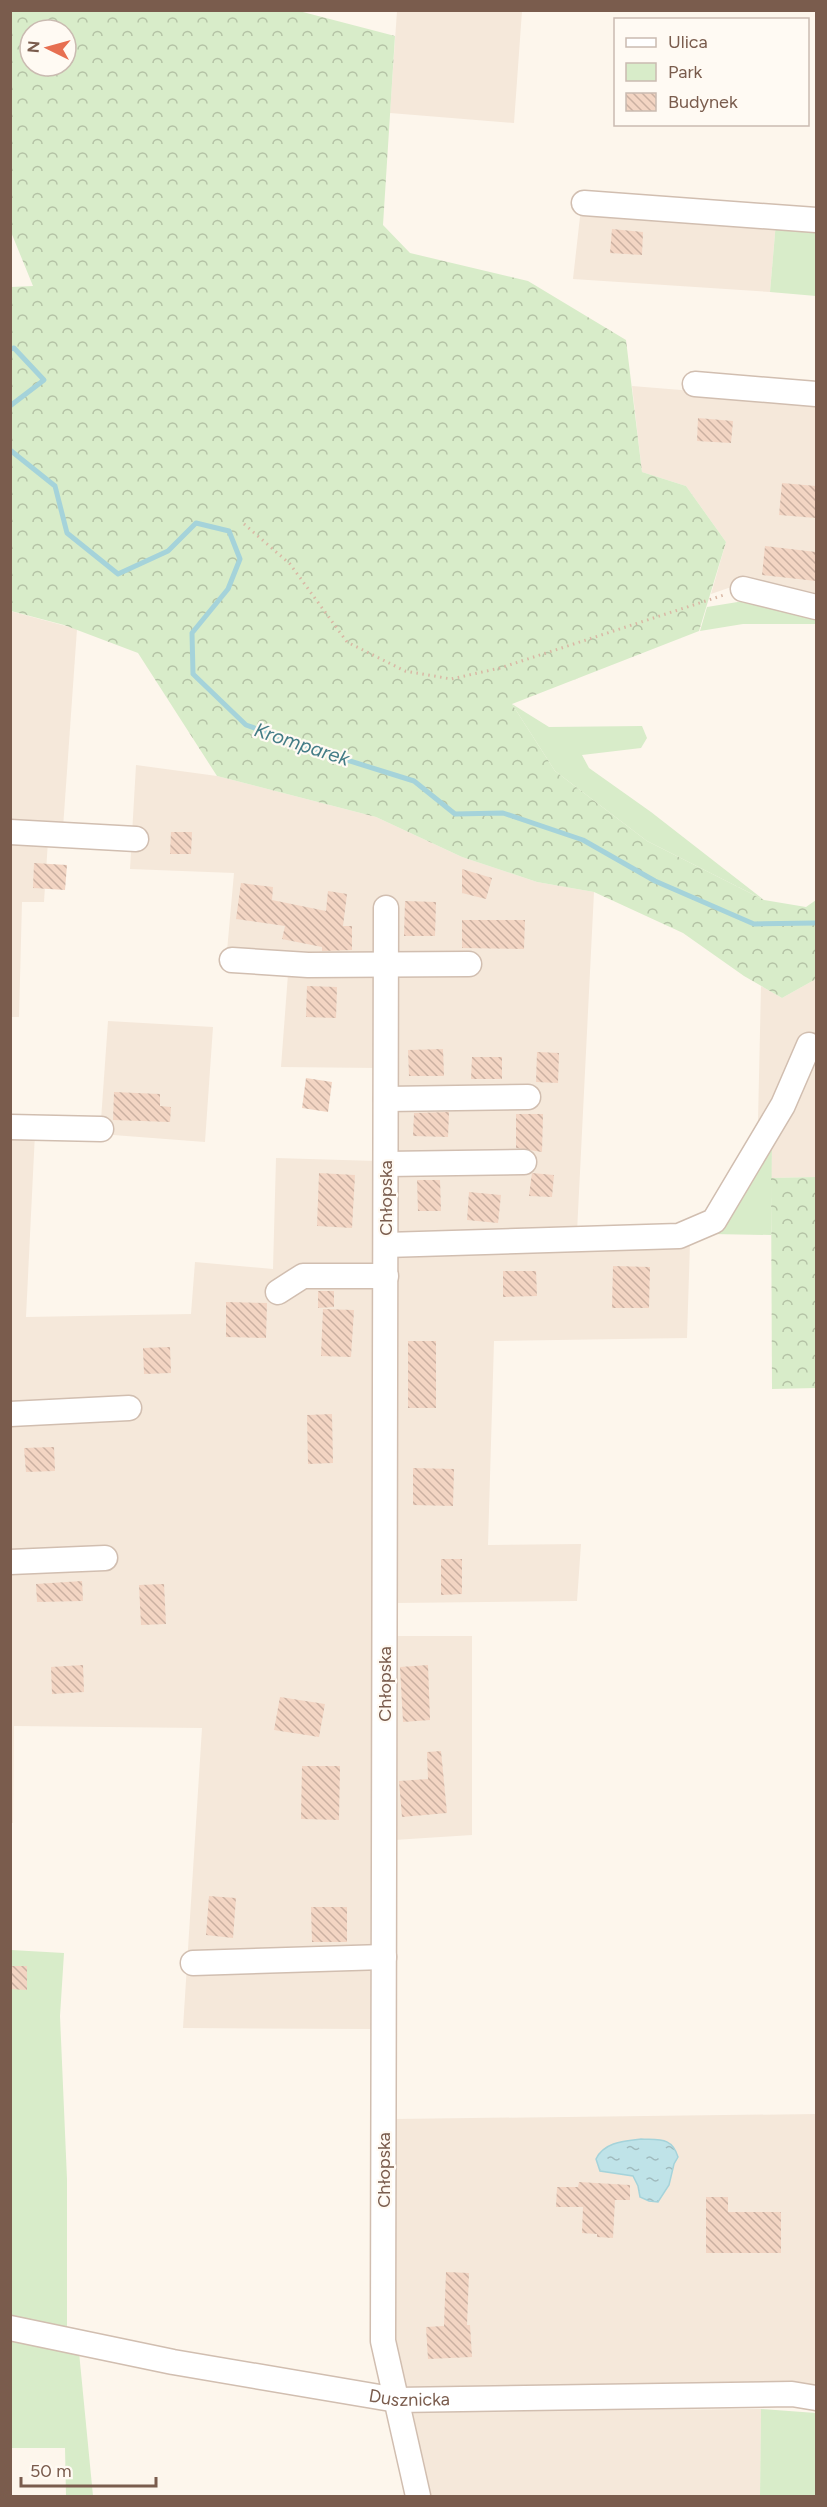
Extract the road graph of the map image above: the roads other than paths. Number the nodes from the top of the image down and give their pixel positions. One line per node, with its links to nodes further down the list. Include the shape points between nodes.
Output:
1 (584, 203): 2 (street)
2 (816, 220)
3 (695, 384): 4 (street)
4 (816, 394)
5 (743, 589): 6 (street)
6 (816, 607)
7 (10, 832): 8 (street)
8 (136, 839)
9 (386, 908): 12 (street, Chłopska)
10 (232, 960): 12 (street)
11 (469, 963): 12 (street)
12 (387, 966): 15 (street, Chłopska)
13 (809, 1045): 20 (street, via 783,1105 714,1221 679,1236)
14 (528, 1097): 15 (street)
15 (386, 1099): 19 (street, Chłopska)
16 (10, 1127): 17 (street)
17 (101, 1129)
18 (524, 1162): 19 (street)
19 (386, 1164): 20 (street, Chłopska)
20 (386, 1245): 21 (street, Chłopska)
21 (386, 1276): 22 (street, via 303,1276); 27 (street, Chłopska)
22 (278, 1292)
23 (129, 1408): 24 (street)
24 (10, 1414)
25 (105, 1558): 26 (street)
26 (10, 1562)
27 (384, 1957): 28 (street); 31 (street, Chłopska, via 383,2341)
28 (194, 1963)
29 (10, 2328): 31 (street, Dusznicka, via 173,2362)
30 (816, 2398): 31 (street, Dusznicka, via 792,2394)
31 (397, 2400): 32 (street, Chłopska)
32 (418, 2496)

